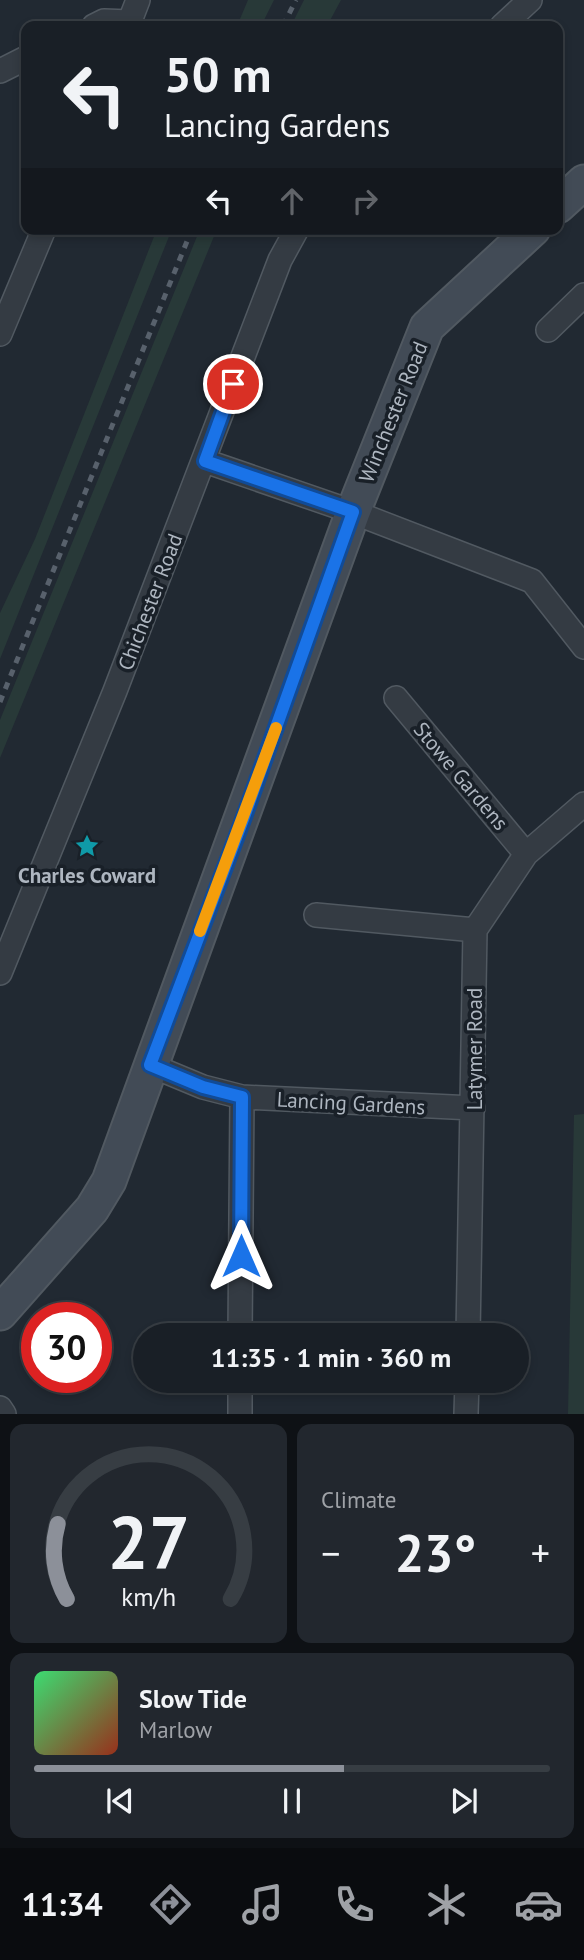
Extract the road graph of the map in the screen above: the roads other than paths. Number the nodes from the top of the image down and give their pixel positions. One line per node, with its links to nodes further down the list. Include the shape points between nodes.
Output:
1 (138, 0): 3 (street)
2 (530, 0): 4 (street)
3 (130, 21)
4 (507, 21)
5 (21, 60): 6 (street)
6 (0, 71)
7 (584, 182): 8 (street)
8 (563, 201)
9 (41, 235): 14 (street)
10 (294, 235): 15 (street, Chichester Road, via 280,260)
11 (527, 235): 16 (street, Winchester Road, via 427,327)
12 (584, 295): 13 (street)
13 (548, 330)
14 (0, 334)
15 (205, 461): 16 (street); 23 (street, Chichester Road)
16 (353, 512): 17 (street, via 532,581); 24 (street, Winchester Road)
17 (584, 647)
18 (396, 698): 20 (street, Stowe Gardens)
19 (584, 804): 20 (street)
20 (526, 854): 22 (street)
21 (316, 915): 22 (street)
22 (475, 930): 26 (street, Latymer Road)
23 (0, 973)
24 (150, 1065): 25 (street, Lancing Gardens); 27 (street, Winchester Road, via 109,1181 92,1209)
25 (242, 1097): 26 (street, Lancing Gardens); 28 (street)
26 (473, 1108): 29 (street, Latymer Road)
27 (0, 1313)
28 (240, 1323)
29 (468, 1323)
30 (240, 1393): 34 (street)
31 (467, 1393): 35 (street)
32 (0, 1408): 33 (street)
33 (4, 1414)
34 (240, 1414)
35 (466, 1414)

